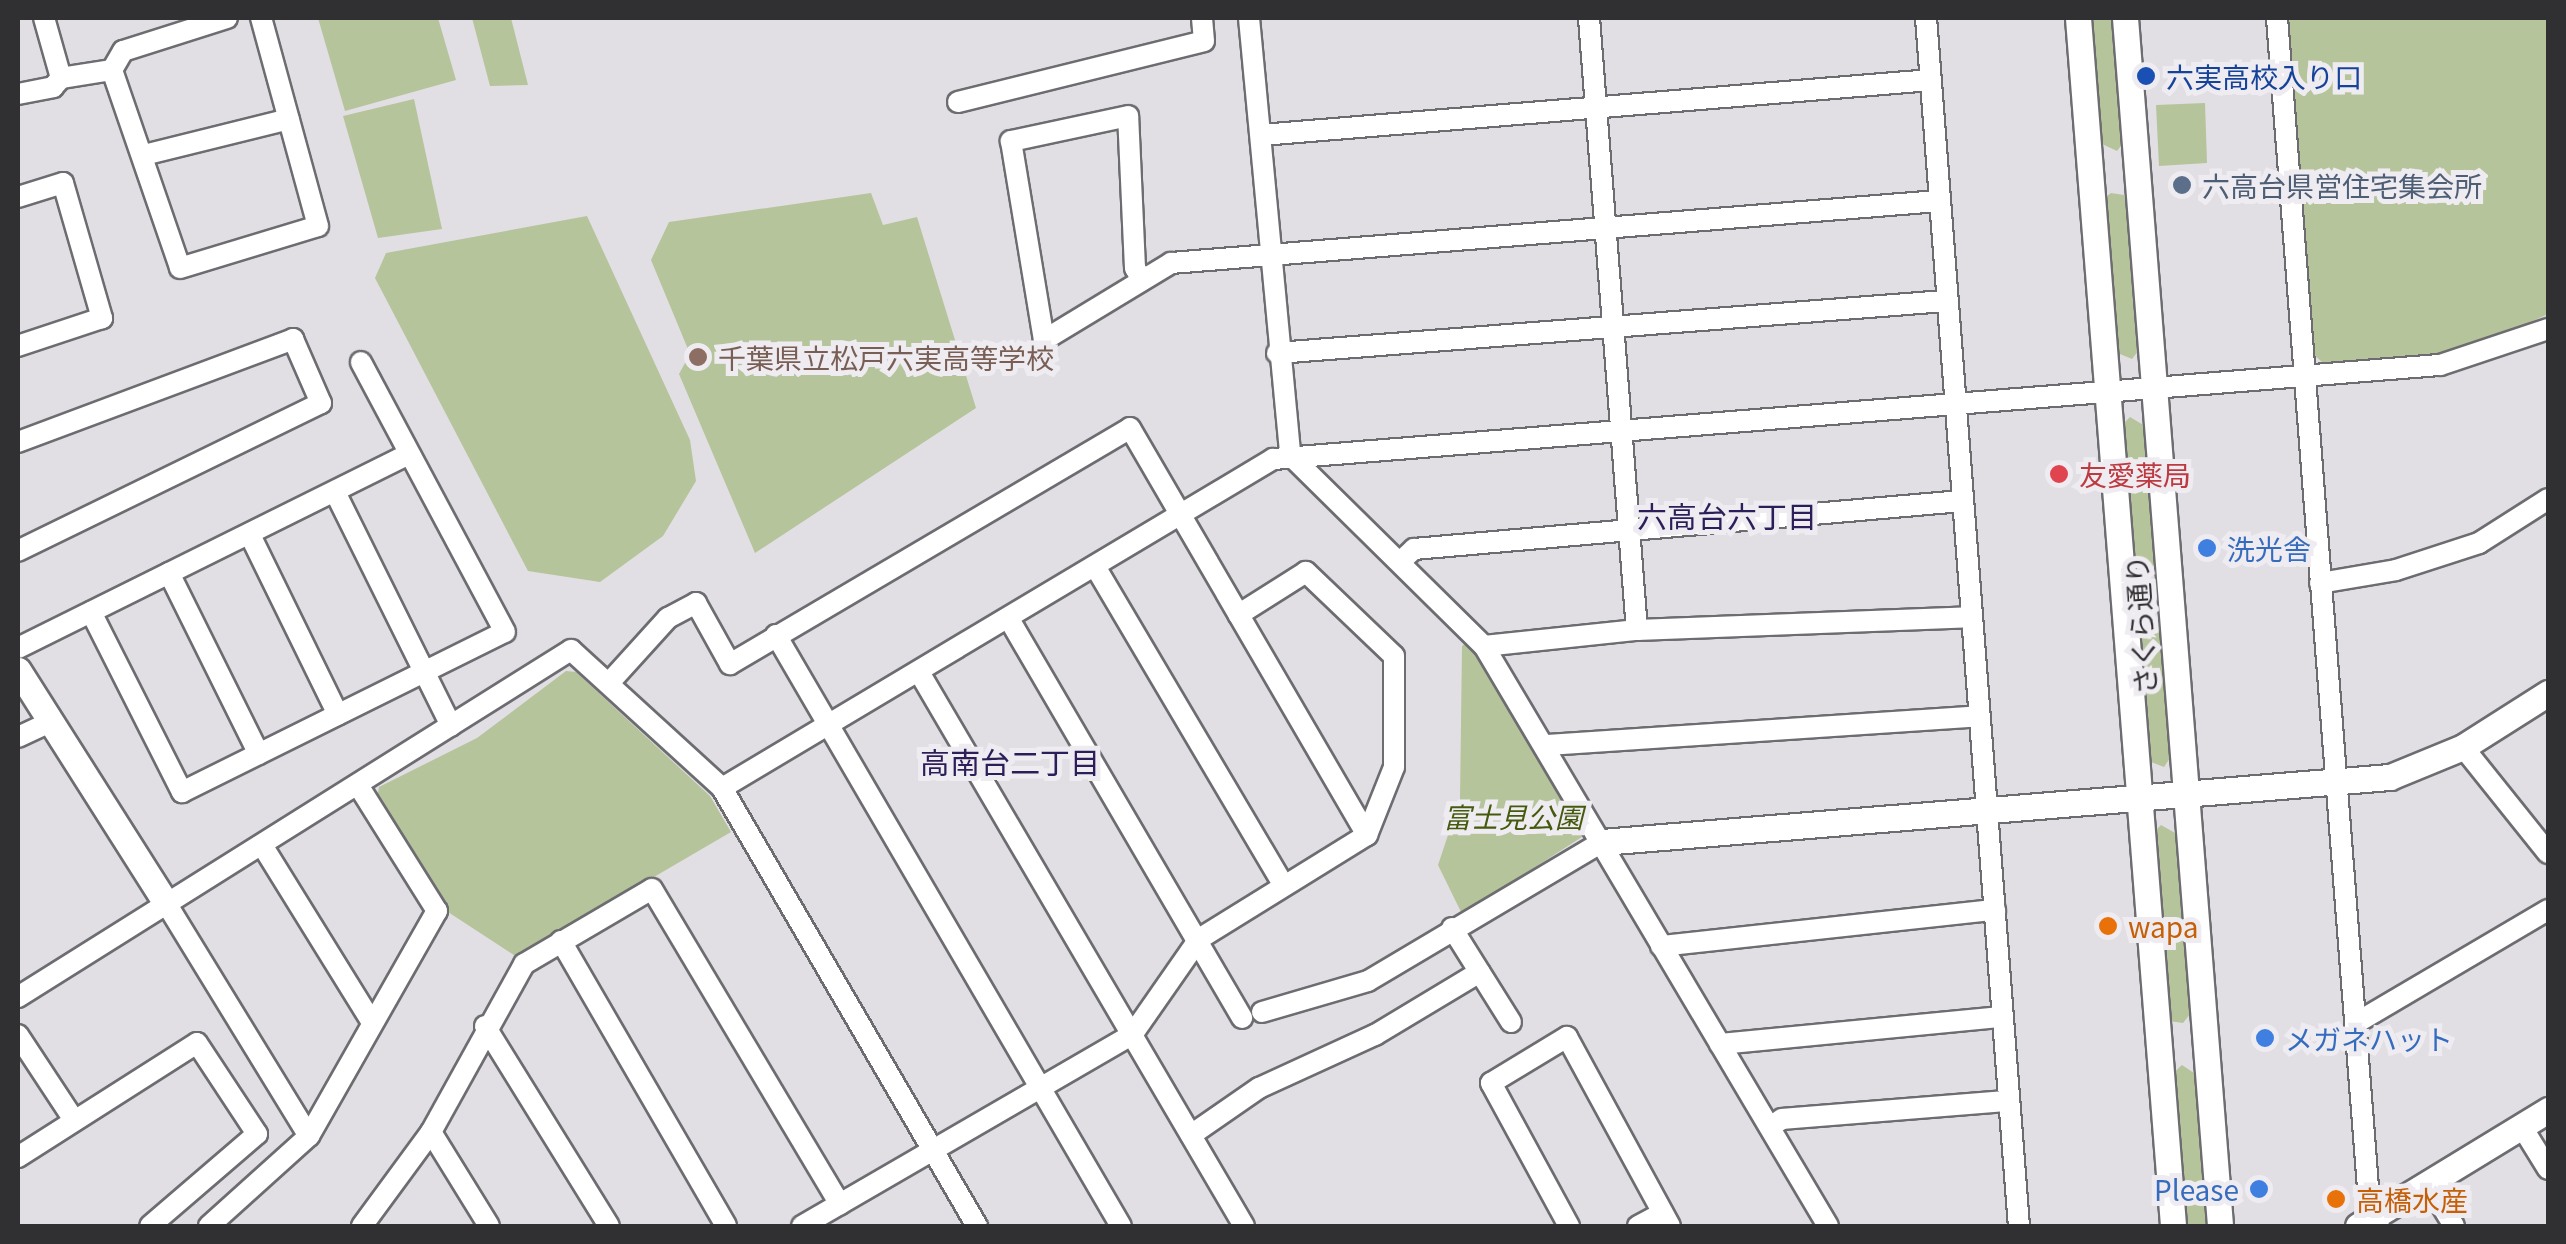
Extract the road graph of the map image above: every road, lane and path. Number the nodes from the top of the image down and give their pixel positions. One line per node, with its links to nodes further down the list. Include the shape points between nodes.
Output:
1 (44, 18): 13 (street)
2 (228, 18): 11 (street)
3 (261, 18): 18 (street)
4 (1202, 18): 16 (street, via 1204,40)
5 (1249, 18): 19 (street)
6 (1589, 18): 17 (street)
7 (1926, 18): 14 (street)
8 (2078, 18): 34 (street, さくら通り)
9 (2125, 18): 33 (street, さくら通り)
10 (2277, 18): 32 (street)
11 (195, 22): 12 (street, via 123,51)
12 (112, 70): 13 (street); 20 (street)
13 (60, 78): 15 (street, via 52,87)
14 (1931, 80): 17 (street); 22 (street)
15 (18, 94)
16 (958, 102)
17 (1596, 109): 19 (street); 23 (street)
18 (289, 119): 20 (street); 20 (street, via 318,226 180,268)
19 (1261, 135): 24 (street)
20 (144, 155)
21 (18, 196): 29 (street, via 62,183 102,318)
22 (1939, 201): 23 (street); 26 (street)
23 (1604, 226): 24 (street); 27 (street)
24 (1268, 252): 25 (street, via 1172,262); 30 (street)
25 (1142, 280): 25 (street, via 1135,268 1128,116 1011,141 1044,340)
26 (1944, 301): 27 (street); 35 (street)
27 (1613, 326): 30 (street); 36 (street)
28 (2548, 328): 32 (street, via 2440,365)
29 (18, 346)
30 (1278, 353): 39 (street)
31 (361, 362): 38 (street)
32 (2305, 376): 33 (street); 50 (street)
33 (2151, 385): 34 (street); 76 (street, さくら通り)
34 (2105, 390): 35 (street); 77 (street, さくら通り)
35 (1954, 402): 36 (street); 42 (street)
36 (1620, 429): 39 (street); 44 (street)
37 (18, 442): 46 (street, via 292,339 320,403)
38 (409, 454): 40 (street); 61 (street, via 505,632)
39 (1290, 455): 43 (street); 47 (street)
40 (335, 492): 45 (street); 61 (street)
41 (2548, 499): 50 (street, via 2479,544 2396,570)
42 (1961, 501): 44 (street); 53 (street)
43 (1178, 514): 48 (street); 52 (street); 56 (street, via 1130,428)
44 (1629, 530): 47 (street, via 1414,549); 55 (street)
45 (250, 535): 49 (street); 64 (street)
46 (18, 551)
47 (1401, 561): 57 (street)
48 (1096, 568): 54 (street); 83 (street)
49 (169, 573): 51 (street); 72 (street)
50 (2320, 583): 73 (street)
51 (91, 612): 58 (street); 72 (street, via 182,792)
52 (1238, 615): 79 (street); 79 (street, via 1306,572 1394,656 1394,768)
53 (1970, 618): 55 (street); 65 (street)
54 (1009, 619): 60 (street); 88 (street)
55 (1637, 630): 57 (street)
56 (776, 635): 62 (street, via 730,664 696,602 668,618); 68 (street)
57 (1484, 646): 70 (street)
58 (18, 648)
59 (18, 670): 66 (street)
60 (919, 672): 68 (street); 99 (street)
61 (426, 675): 64 (street); 67 (street)
62 (608, 683): 67 (street, via 571,650); 75 (street)
63 (2548, 693): 71 (street)
64 (338, 716): 72 (street)
65 (1978, 716): 70 (street); 78 (street)
66 (50, 722): 69 (street); 84 (street)
67 (451, 726): 74 (street)
68 (830, 726): 75 (street); 101 (street)
69 (18, 736)
70 (1546, 744): 80 (street)
71 (2464, 747): 73 (street, via 2390,777); 82 (street)
72 (259, 754)
73 (2339, 784): 76 (street); 96 (street)
74 (358, 785): 81 (street); 94 (street, via 437,911)
75 (722, 788): 110 (street)
76 (2184, 797): 77 (street); 132 (street, さくら通り)
77 (2140, 800): 78 (street); 131 (street, さくら通り)
78 (1985, 812): 80 (street); 85 (street)
79 (1368, 836): 83 (street)
80 (1602, 842): 87 (street); 90 (street)
81 (262, 845): 84 (street); 94 (street)
82 (2548, 852)
83 (1282, 883): 88 (street)
84 (166, 903): 92 (street); 109 (street)
85 (1995, 910): 90 (street); 93 (street)
86 (2548, 910): 96 (street)
87 (1452, 928): 88 (street, via 1368,981 1252,1015); 91 (street)
88 (1199, 940): 99 (street)
89 (562, 941): 97 (street, via 524,964); 114 (street, via 652,889); 122 (street)
90 (1661, 946): 100 (street)
91 (1480, 972): 95 (street); 108 (street, via 1376,1034 1259,1088)
92 (18, 997)
93 (2002, 1017): 100 (street); 102 (street)
94 (371, 1021): 109 (street)
95 (1512, 1022)
96 (2356, 1023): 116 (street)
97 (485, 1026): 107 (street); 121 (street)
98 (18, 1035): 104 (street)
99 (1132, 1035): 101 (street); 108 (street)
100 (1720, 1044): 105 (street)
101 (1041, 1090): 110 (street); 125 (street)
102 (2008, 1101): 105 (street, via 1782,1119); 130 (street)
103 (2548, 1110): 106 (street)
104 (74, 1120): 111 (street); 118 (street, via 197,1042 257,1134)
105 (1770, 1127): 129 (street)
106 (2522, 1127): 112 (street); 113 (street)
107 (431, 1132): 119 (street); 120 (street)
108 (1191, 1135): 126 (street)
109 (309, 1136): 117 (street)
110 (933, 1152): 114 (street); 124 (street)
111 (18, 1157)
112 (2548, 1169)
113 (2428, 1183): 116 (street); 133 (street)
114 (840, 1204): 123 (street)
115 (1666, 1220): 127 (street, via 1567,1037 1491,1082); 128 (street)
116 (2371, 1223)
117 (217, 1224)
118 (150, 1226)
119 (364, 1226)
120 (489, 1226)
121 (609, 1226)
122 (726, 1226)
123 (802, 1226)
124 (977, 1226)
125 (1121, 1226)
126 (1244, 1226)
127 (1569, 1226)
128 (1638, 1226)
129 (1828, 1226)
130 (2019, 1226)
131 (2173, 1226)
132 (2220, 1226)
133 (2454, 1226)

